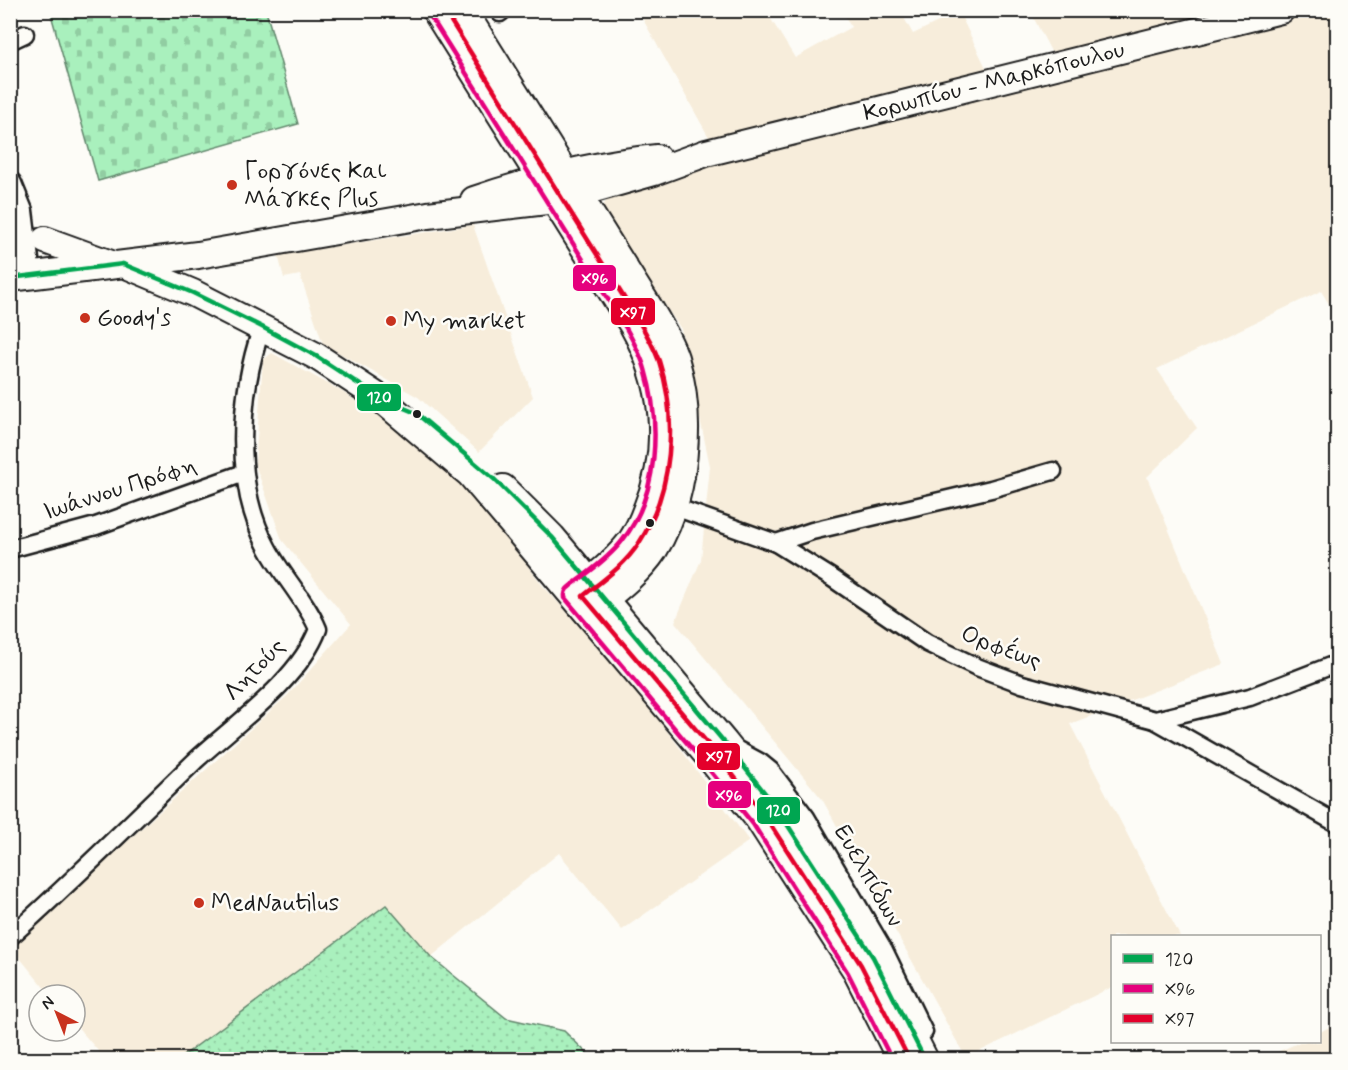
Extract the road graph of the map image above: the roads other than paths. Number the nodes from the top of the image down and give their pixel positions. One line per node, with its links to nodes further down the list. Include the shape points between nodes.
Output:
1 (435, 10): 6 (main road)
2 (463, 10): 6 (main road)
3 (1281, 10): 4 (main road, Κορωπίου - Μαρκόπουλου)
4 (1209, 19): 6 (main road, Κορωπίου - Μαρκόπουλου, via 706,153 593,167)
5 (10, 184): 7 (street)
6 (561, 187): 8 (main road, Κορωπίου - Μαρκόπουλου, via 198,255); 14 (main road, via 650,309 675,358 685,406 685,432 683,464); 16 (main road, via 643,344 657,387 661,452 651,499)
7 (27, 233): 8 (main road); 9 (street)
8 (119, 265): 9 (main road, Κορωπίου - Μαρκόπουλου); 10 (main road, via 194,293)
9 (30, 276)
10 (262, 327): 11 (main road); 13 (street, Λητούς, via 246,397)
11 (380, 398): 15 (main road, via 416,413 433,426); 20 (main road, via 470,474)
12 (1053, 471): 17 (street)
13 (244, 473): 18 (street, Ιωάννου Πρόφη, via 96,526); 25 (street, Λητούς, via 252,511 267,547 313,615 318,629 312,645 290,675)
14 (672, 506): 17 (street, Ορφέως); 19 (main road, via 653,551)
15 (552, 537): 16 (main road, via 566,548 594,553); 20 (main road)
16 (633, 539): 20 (main road)
17 (776, 543): 23 (street, Ορφέως, via 927,643 977,668)
18 (10, 549)
19 (635, 572): 20 (main road); 21 (main road)
20 (588, 598): 21 (main road); 26 (main road, via 759,820 855,969)
21 (627, 628): 27 (main road, via 725,743 793,831)
22 (1338, 663): 23 (street, Ορφέως, via 1250,698)
23 (1155, 720): 24 (street)
24 (1338, 824)
25 (10, 937)
26 (901, 1059)
27 (932, 1059)

